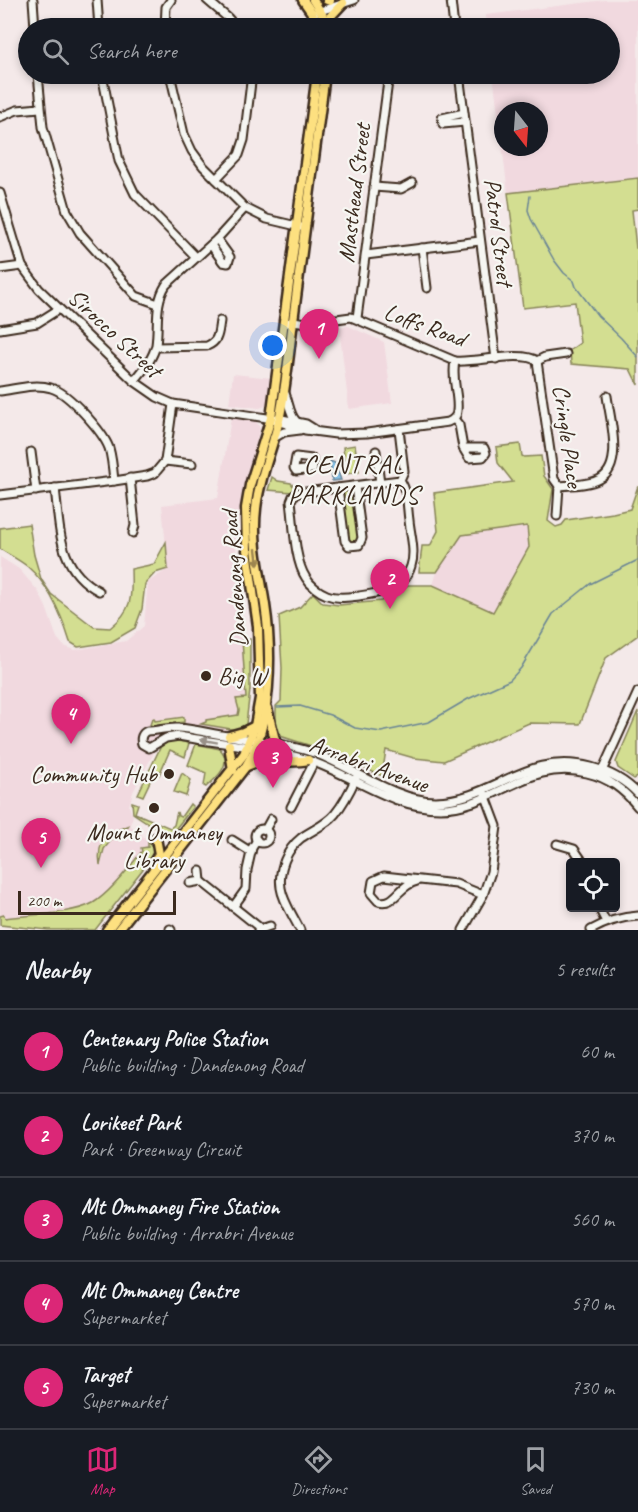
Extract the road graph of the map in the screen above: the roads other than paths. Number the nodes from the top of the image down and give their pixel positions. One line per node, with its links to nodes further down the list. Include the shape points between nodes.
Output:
1 (33, 0): 11 (street)
2 (97, 0): 12 (street)
3 (171, 0): 13 (street)
4 (207, 0): 14 (street)
5 (303, 0): 10 (main road)
6 (354, 0): 9 (street)
7 (451, 0): 16 (street)
8 (328, 1): 9 (street); 10 (street)
9 (342, 2): 10 (street); 15 (main road)
10 (316, 8)
11 (34, 18)
12 (98, 18)
13 (165, 18)
14 (228, 18)
15 (329, 18)
16 (453, 18)
17 (39, 84): 25 (street)
18 (104, 84): 40 (street, via 119,160 135,194)
19 (172, 84): 29 (street, via 188,143)
20 (251, 84): 29 (street, via 239,155)
21 (316, 84): 34 (main road, Dandenong Road)
22 (323, 84): 34 (main road, Dandenong Road)
23 (388, 84): 31 (street, Masthead Street)
24 (460, 84): 26 (street, Patrol Street)
25 (40, 108): 27 (street); 44 (street, via 67,211 80,233 136,296)
26 (464, 113): 28 (street, Patrol Street); 28 (street, via 446,116 442,121)
27 (0, 117)
28 (465, 122): 36 (street, Patrol Street)
29 (216, 179): 33 (street)
30 (412, 183): 31 (street, via 401,189)
31 (374, 187): 39 (street, Masthead Street)
32 (0, 193): 41 (street, Sirocco Street)
33 (245, 208): 34 (street, via 267,219); 35 (street)
34 (301, 227): 48 (main road, Dandenong Road)
35 (217, 239): 37 (street); 37 (street, via 230,257 228,263)
36 (480, 241): 38 (street); 54 (street, Patrol Street)
37 (211, 245): 40 (street)
38 (422, 248): 39 (street); 43 (street)
39 (366, 255): 46 (street, Masthead Street)
40 (196, 257): 44 (street, via 166,285)
41 (22, 266): 42 (street); 45 (street, Sirocco Street)
42 (0, 269)
43 (426, 288)
44 (158, 304): 52 (street)
45 (59, 309): 50 (street, via 37,323); 57 (street, Sirocco Street)
46 (357, 318): 49 (street, Loffs Road); 55 (street, Loffs Road)
47 (220, 321): 52 (street, via 217,339 212,344)
48 (289, 322): 49 (street, Loffs Road); 51 (main road, Dandenong Road); 62 (main road, Dandenong Road)
49 (307, 323): 51 (street, Loffs Road)
50 (0, 329)
51 (291, 332): 59 (main road, Dandenong Road)
52 (156, 347): 57 (street)
53 (566, 354): 56 (street, Loffs Road)
54 (496, 359): 55 (street, Loffs Road); 56 (street, Loffs Road, via 526,356)
55 (455, 361): 63 (street)
56 (537, 361): 79 (street, Cringle Place, via 554,479)
57 (134, 381): 61 (street, Sirocco Street)
58 (0, 391): 76 (street, via 46,387 71,399 105,440)
59 (284, 391): 62 (main road, Dandenong Road); 64 (street)
60 (607, 396): 79 (street, via 614,456 610,470 593,482)
61 (173, 404): 62 (street, Sirocco Street); 72 (street)
62 (276, 419): 64 (street); 66 (street); 68 (main road, Dandenong Road); 89 (main road, Dandenong Road, via 250,485 246,508 247,550 258,626 260,698)
63 (454, 419): 65 (street); 70 (street)
64 (296, 421): 67 (street)
65 (399, 429): 67 (street, via 347,435); 75 (street, via 404,471)
66 (305, 430): 67 (street); 68 (street, via 284,432)
67 (318, 431)
68 (274, 438): 88 (main road, Dandenong Road, one-way to 88, via 262,472 255,519 255,548 267,621)
69 (376, 448): 77 (street)
70 (463, 448)
71 (31, 452): 82 (street)
72 (165, 461): 73 (street); 74 (street, via 155,473)
73 (192, 464)
74 (130, 478): 76 (street); 85 (street)
75 (400, 480): 77 (street); 81 (street, via 405,489 412,565 404,579 379,594 338,598 325,595 306,578 301,567 293,496)
76 (114, 481): 80 (street)
77 (380, 483): 78 (street)
78 (356, 486): 81 (street); 81 (street, via 362,538 354,547 345,541)
79 (559, 486): 84 (street, Cringle Place)
80 (55, 488): 82 (street); 86 (street, via 64,554 75,572)
81 (338, 488)
82 (36, 491): 83 (street)
83 (0, 495)
84 (557, 516)
85 (133, 533)
86 (99, 591)
87 (638, 692): 98 (street)
88 (266, 702): 93 (main road); 94 (main road, Dandenong Road)
89 (255, 726): 91 (main road); 94 (main road, Dandenong Road)
90 (153, 731): 91 (street, via 179,728); 92 (street); 92 (street, via 143,734 142,744 149,748)
91 (229, 741): 92 (street, one-way to 92, via 179,736); 94 (street); 94 (street); 97 (main road)
92 (158, 742)
93 (276, 744): 94 (street, Arrabri Avenue); 99 (street, Arrabri Avenue, via 319,755)
94 (250, 745): 95 (street, Arrabri Avenue); 96 (main road, Dandenong Road); 97 (main road, Dandenong Road)
95 (311, 761): 96 (main road, via 257,760); 99 (street, Arrabri Avenue); 102 (street)
96 (246, 766): 123 (main road, Dandenong Road)
97 (233, 770): 111 (main road, Dandenong Road)
98 (601, 773): 100 (street, Arrabri Avenue, via 575,763 551,763 532,767); 101 (street, Arrabri Avenue, via 618,777); 103 (street, Arrabri Avenue)
99 (356, 777): 100 (street, Arrabri Avenue, via 424,800); 124 (street, via 334,816 300,839 284,863 281,890)
100 (484, 793): 115 (street, via 497,826 490,876)
101 (638, 794)
102 (291, 807)
103 (638, 807)
104 (271, 819): 108 (street, via 265,830 268,839 262,843 257,840)
105 (156, 838): 111 (main road, via 159,854)
106 (232, 840): 108 (street)
107 (556, 844): 109 (street, via 574,849)
108 (251, 852): 116 (street, via 246,889)
109 (580, 858)
110 (200, 871): 113 (street)
111 (150, 875): 122 (main road, Dandenong Road)
112 (417, 880): 112 (street, via 405,885 388,902 377,900 371,893 373,883 382,876); 115 (street, via 460,885)
113 (201, 881): 114 (street); 116 (street)
114 (190, 883)
115 (483, 895): 125 (street)
116 (233, 907): 121 (street)
117 (600, 912): 119 (street)
118 (638, 916): 119 (street)
119 (606, 922): 126 (street)
120 (270, 926): 121 (street)
121 (259, 929)
122 (107, 930)
123 (118, 930)
124 (300, 930)
125 (463, 930)
126 (591, 930)

